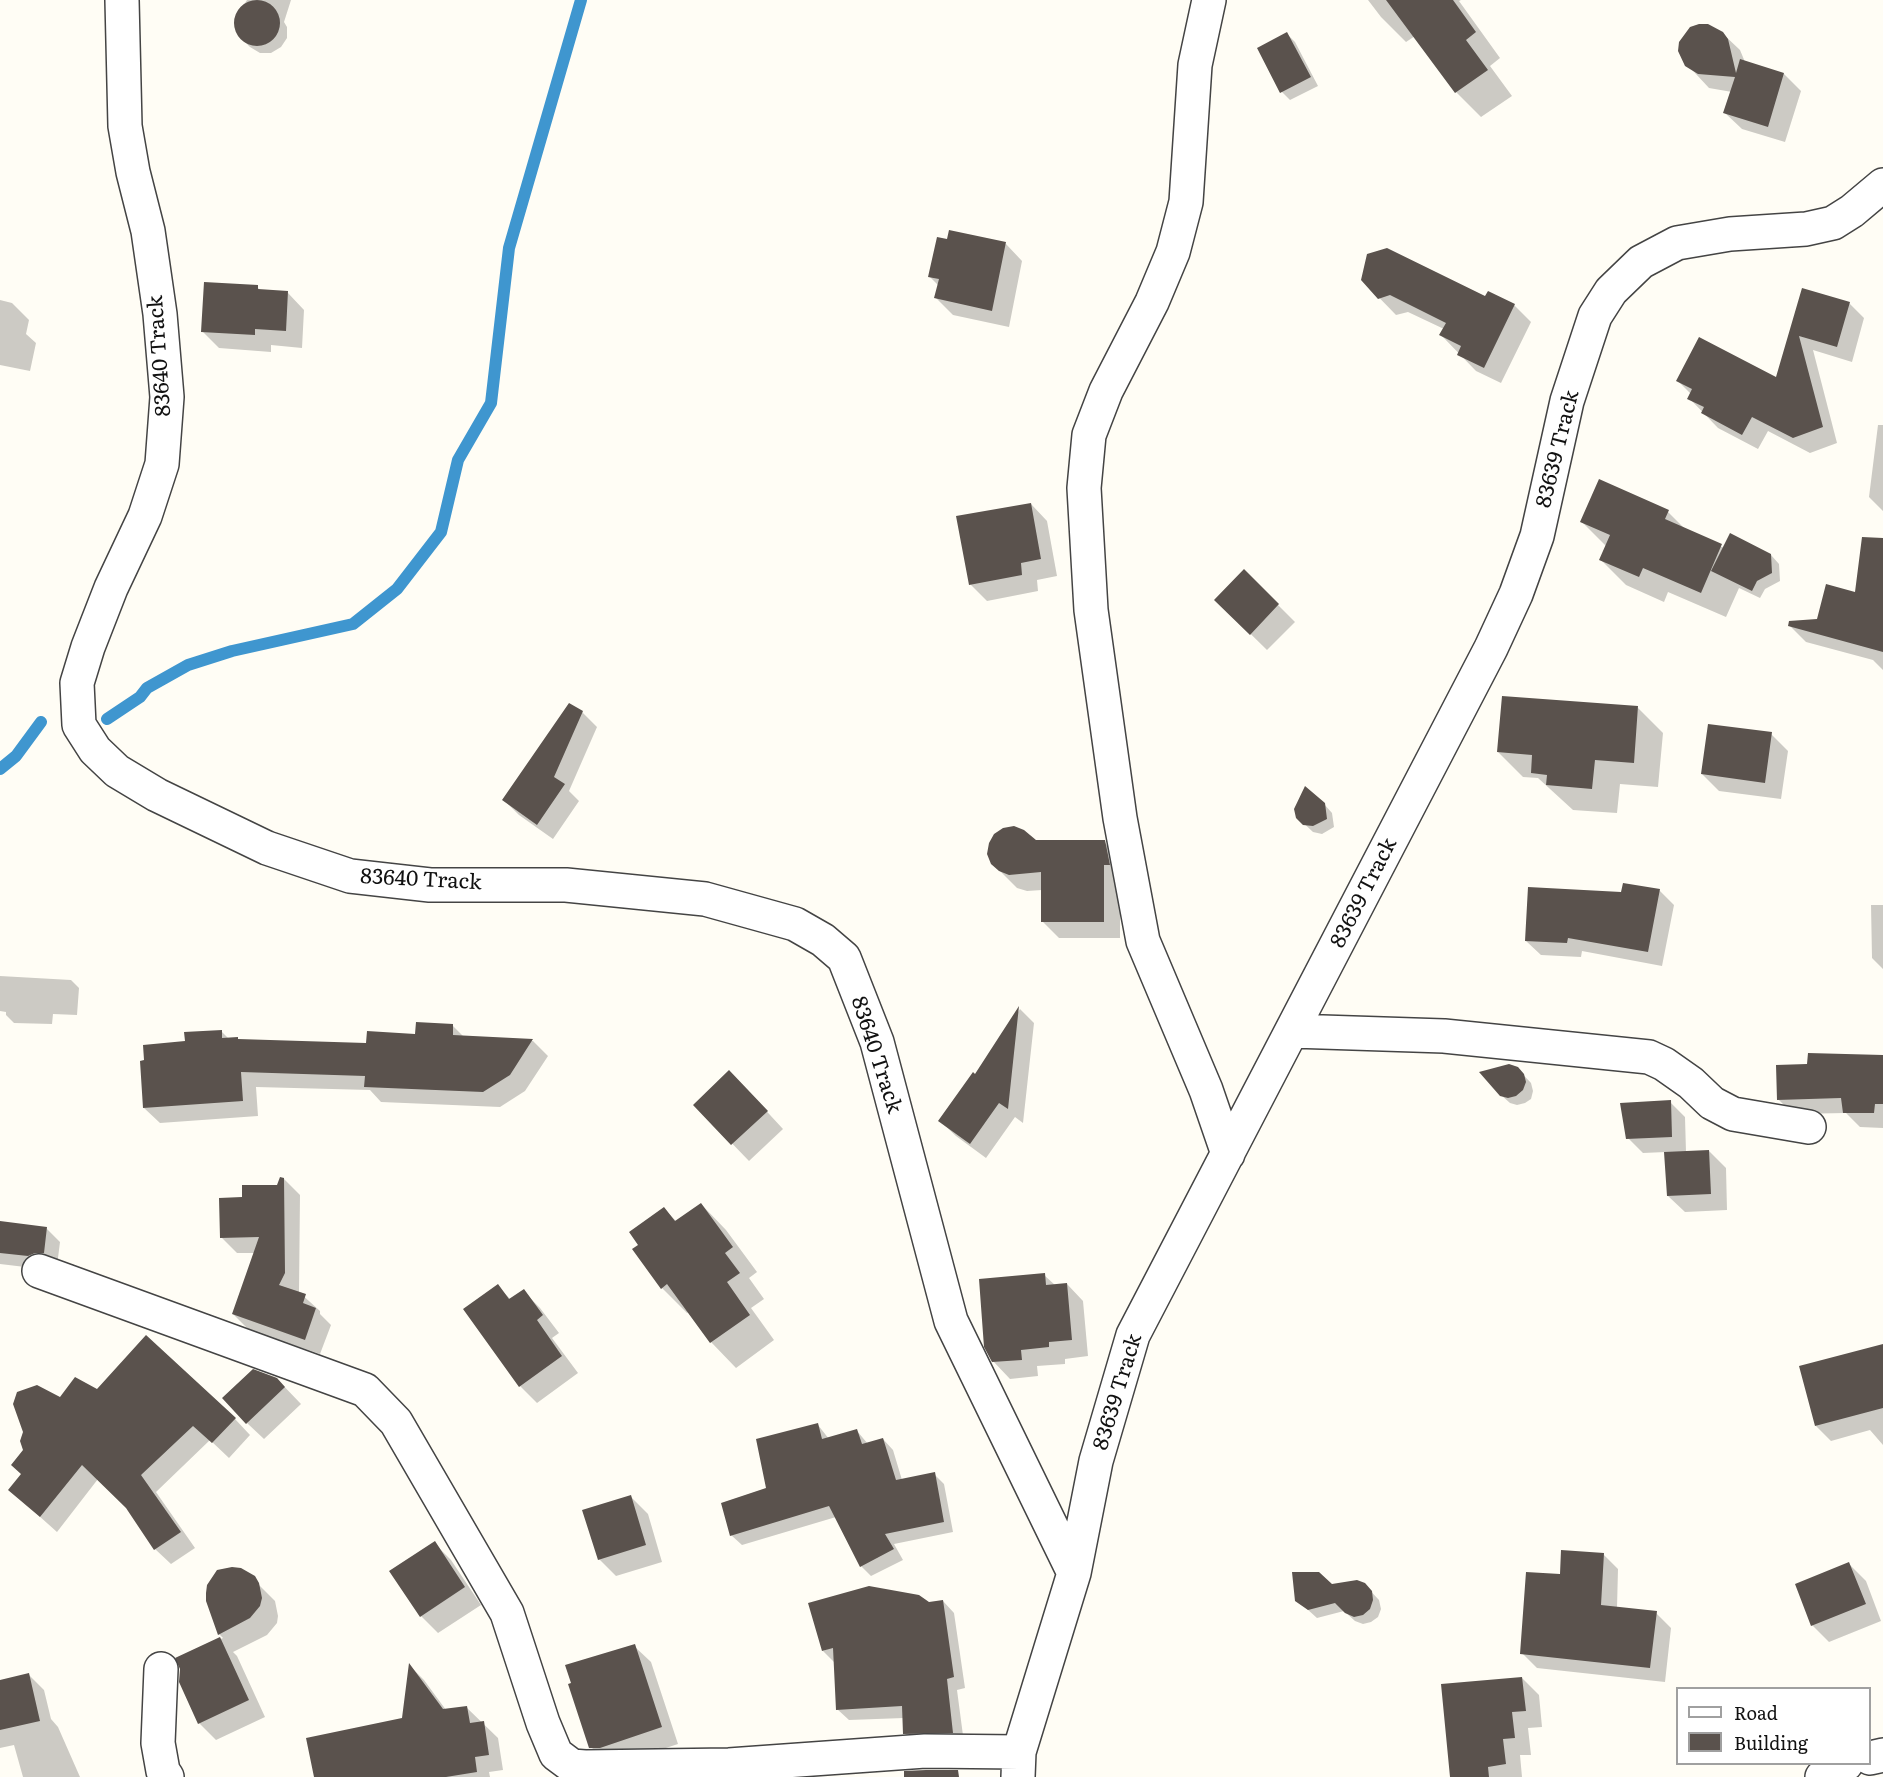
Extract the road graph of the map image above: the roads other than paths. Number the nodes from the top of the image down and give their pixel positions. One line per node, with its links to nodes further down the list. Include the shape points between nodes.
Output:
1 (122, 0): 8 (street, 83640 Track, via 125,126 150,241 167,397 162,464 145,516 88,646 78,683 79,725 95,750 117,771 157,795 267,848 350,876 430,885 566,885 705,899 795,924 823,940 844,958 877,1042 951,1321)
2 (1209, 0): 6 (street, via 1195,65 1186,202 1173,252 1089,435 1084,488 1091,610 1120,818 1143,941 1206,1090)
3 (1883, 185): 4 (street, 83639 Track, via 1833,222 1806,229 1730,234 1677,243 1641,262 1611,291 1595,316 1567,401 1537,536 1516,594)
4 (1292, 1031): 5 (street, via 1444,1036 1650,1057 1733,1114); 6 (street, 83639 Track)
5 (1809, 1127)
6 (1228, 1154): 8 (street, 83639 Track, via 1133,1335 1096,1461)
7 (39, 1271): 10 (street, via 364,1390 396,1422 507,1613 556,1754 572,1766 729,1765 925,1751)
8 (1074, 1573): 10 (street, 83639 Track)
9 (161, 1669): 12 (street, via 158,1743)
10 (1019, 1765)
11 (1844, 1765): 13 (street)
12 (167, 1777)
13 (1822, 1777)

